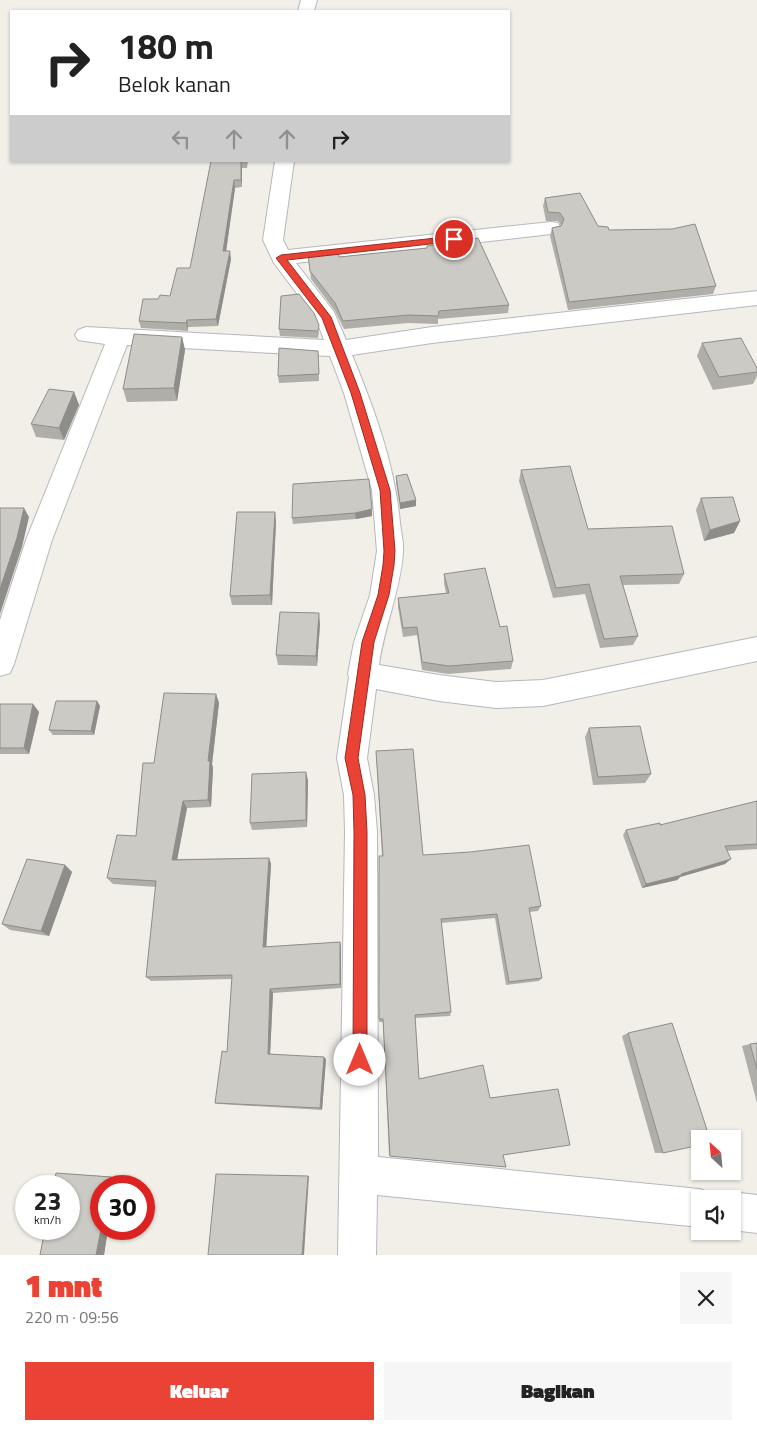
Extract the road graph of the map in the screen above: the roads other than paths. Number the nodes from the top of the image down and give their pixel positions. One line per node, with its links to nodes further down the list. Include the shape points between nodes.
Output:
1 (285, 162): 3 (street, via 273,240)
2 (551, 228): 3 (street)
3 (281, 258): 7 (street, via 326,317)
4 (757, 298): 7 (street, via 432,335)
5 (86, 335): 6 (street)
6 (119, 337): 7 (street); 9 (street, via 40,540)
7 (340, 349): 10 (street, via 385,490 390,551 384,595 368,642)
8 (757, 649): 10 (street, via 543,693 496,695)
9 (0, 664)
10 (362, 674): 11 (street, via 352,758 361,832)
11 (360, 1174): 12 (street); 15 (street)
12 (691, 1207)
13 (741, 1212): 14 (street)
14 (757, 1214)
15 (357, 1255)

